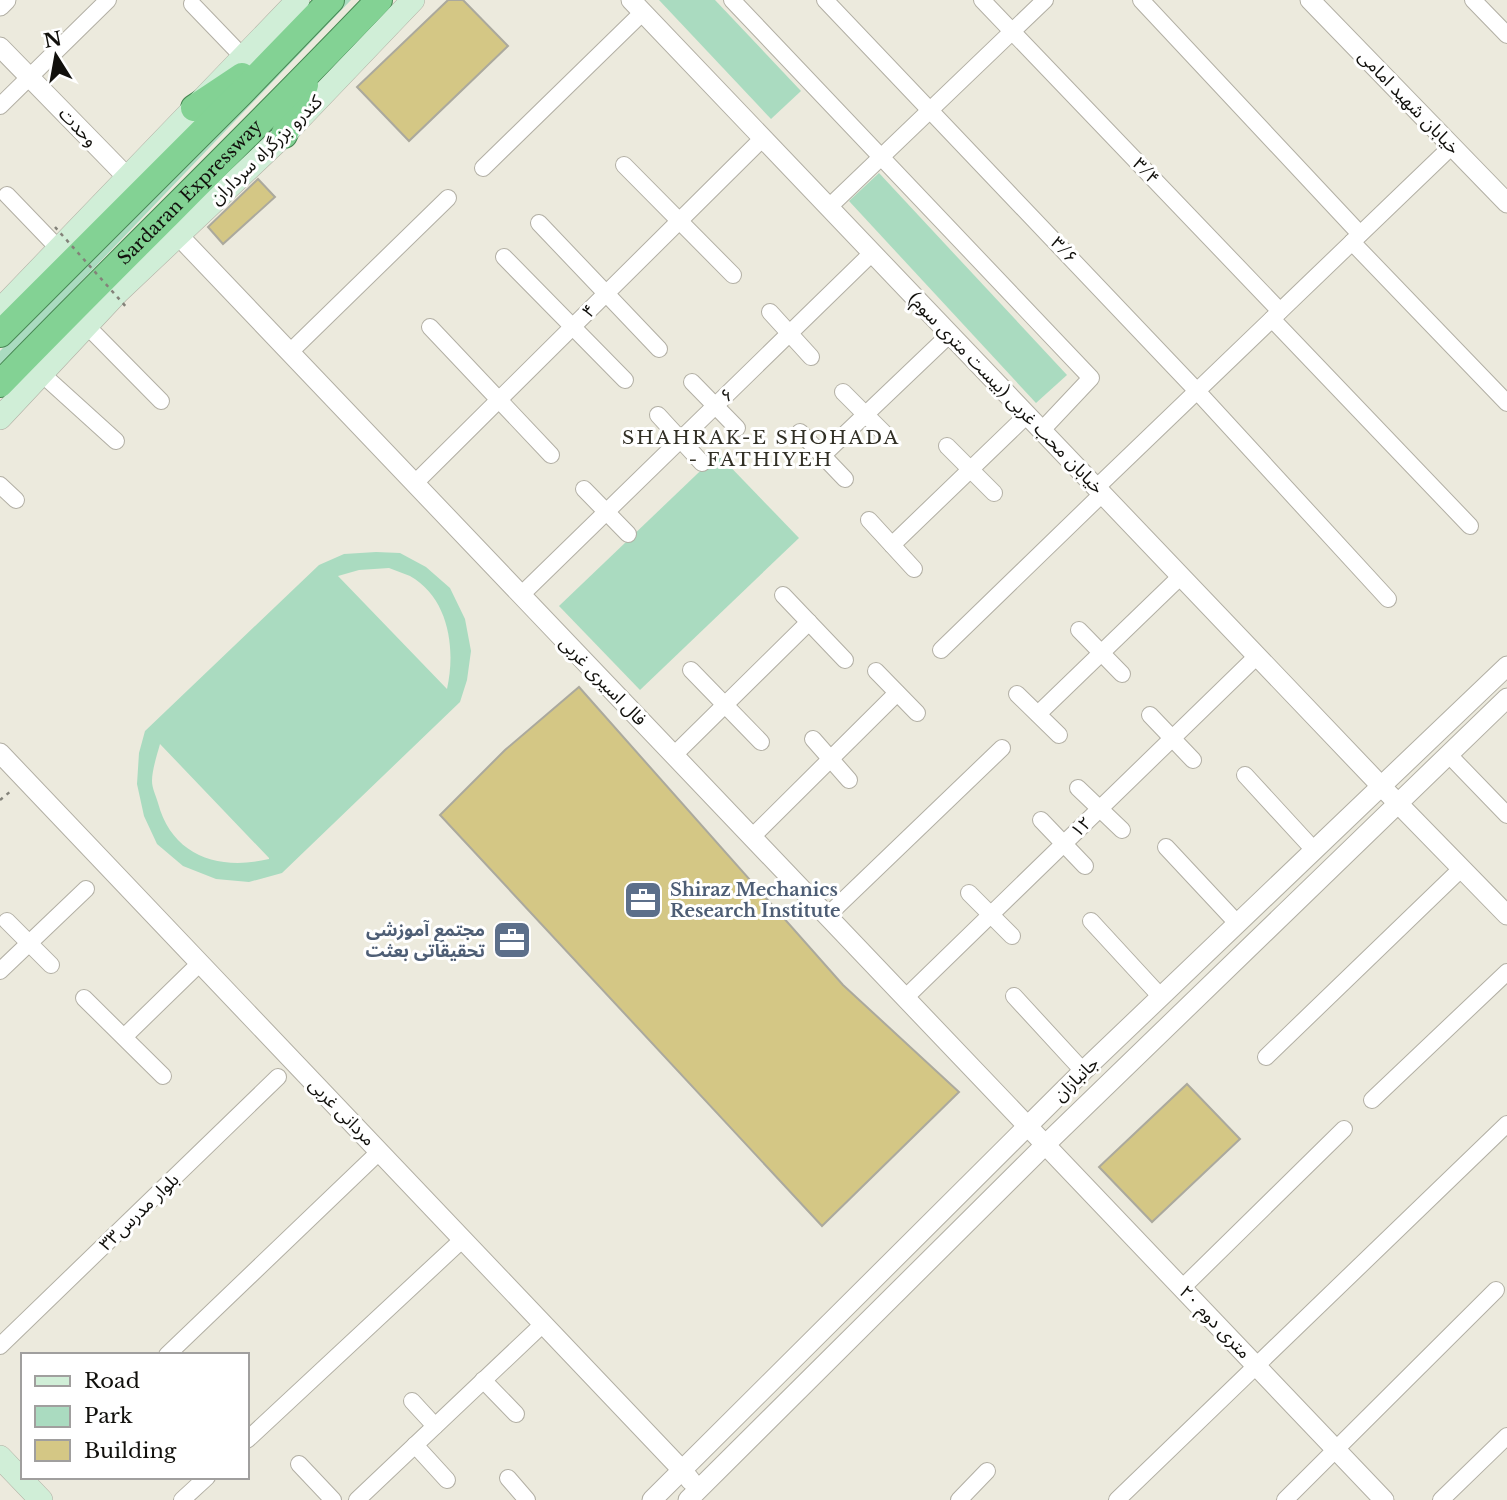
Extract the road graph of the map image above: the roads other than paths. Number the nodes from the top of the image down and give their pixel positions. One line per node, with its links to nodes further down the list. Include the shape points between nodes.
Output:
1 (6, 0): 15 (street)
2 (108, 0): 23 (street)
3 (298, 0): 21 (main road)
4 (331, 0): 20 (highway, Sardaran Expressway)
5 (379, 0): 22 (highway, Sardaran Expressway)
6 (413, 0): 27 (main road, کندرو بزرگراه سرداران)
7 (732, 0): 30 (street)
8 (825, 0): 26 (street, ۳/۶)
9 (982, 0): 17 (street, ۳/۴)
10 (1045, 0): 17 (street)
11 (1141, 0): 42 (street)
12 (1310, 0): 29 (street, خیابان شهید امامی)
13 (1473, 0): 18 (street)
14 (192, 4): 21 (street)
15 (0, 6)
16 (637, 6): 28 (street, خیابان محب غربی (بیست متری سوم)); 32 (street)
17 (1012, 32): 26 (street); 52 (street, ۳/۴)
18 (1507, 35)
19 (0, 47): 23 (street, وحدت)
20 (285, 48): 25 (highway); 48 (highway, Sardaran Expressway)
21 (243, 57): 25 (main road)
22 (310, 72): 27 (highway); 51 (highway, Sardaran Expressway)
23 (29, 77): 24 (street); 33 (street, وحدت)
24 (0, 106)
25 (194, 108): 33 (main road)
26 (930, 110): 30 (street); 65 (street, ۳/۶)
27 (284, 135): 40 (main road, کندرو بزرگراه سرداران)
28 (763, 138): 37 (street, خیابان محب غربی (بیست متری سوم)); 38 (street, ۴)
29 (1452, 146): 34 (street, خیابان شهید امامی); 42 (street)
30 (880, 158): 37 (street); 76 (street, via 1091,379)
31 (624, 165): 38 (street)
32 (483, 168)
33 (127, 177): 41 (main road)
34 (1503, 192)
35 (7, 195): 41 (street)
36 (448, 198): 59 (street)
37 (829, 207): 43 (street, خیابان محب غربی (بیست متری سوم))
38 (680, 221): 45 (street); 46 (street, ۴)
39 (540, 223): 46 (street)
40 (178, 235): 47 (main road, کندرو بزرگراه سرداران); 59 (street, فال اسیری غربی)
41 (62, 237): 48 (highway); 49 (main road)
42 (1356, 238): 52 (street); 69 (street)
43 (872, 253): 55 (street, ۶); 57 (street, خیابان محب غربی (بیست متری سوم))
44 (504, 257): 54 (street)
45 (733, 275)
46 (607, 294): 54 (street, ۴); 58 (street)
47 (123, 301): 51 (highway)
48 (28, 304): 56 (highway, Sardaran Expressway)
49 (0, 310)
50 (770, 312): 55 (street)
51 (83, 315): 61 (main road); 64 (highway, Sardaran Expressway); 68 (street)
52 (1276, 315): 65 (street); 95 (street, ۳/۴)
53 (430, 327): 67 (street)
54 (573, 327): 62 (street); 67 (street, ۴)
55 (790, 333): 60 (street); 70 (street, ۶)
56 (0, 334)
57 (950, 334): 71 (street); 73 (street, خیابان محب غربی (بیست متری سوم))
58 (659, 349)
59 (290, 352): 87 (street, فال اسیری غربی)
60 (811, 356)
61 (43, 374): 74 (main road); 80 (street)
62 (625, 380)
63 (692, 382): 70 (street)
64 (0, 384)
65 (1197, 391): 90 (street); 102 (street, ۳/۶)
66 (843, 392): 71 (street)
67 (499, 400): 82 (street); 87 (street, ۴)
68 (161, 401)
69 (1507, 403)
70 (716, 406): 75 (street); 79 (street, ۶)
71 (866, 414): 78 (street); 83 (street)
72 (658, 415): 79 (street)
73 (1027, 415): 76 (street, خیابان محب غربی (بیست متری سوم)); 85 (street)
74 (0, 418)
75 (737, 428)
76 (1042, 430): 90 (street, خیابان محب غربی (بیست متری سوم))
77 (800, 432): 83 (street)
78 (887, 436)
79 (681, 440): 84 (street); 93 (street, ۶)
80 (116, 441)
81 (947, 446): 85 (street)
82 (551, 455)
83 (822, 456): 86 (street)
84 (702, 463)
85 (971, 470): 91 (street); 97 (street)
86 (845, 480)
87 (415, 483): 101 (street, فال اسیری غربی)
88 (0, 485): 92 (street)
89 (584, 489): 93 (street)
90 (1099, 491): 99 (street, خیابان محب غربی (بیست متری سوم)); 105 (street)
91 (994, 493)
92 (16, 500)
93 (607, 512): 96 (street); 101 (street, ۶)
94 (869, 520): 97 (street)
95 (1469, 526)
96 (628, 534)
97 (892, 545): 98 (street)
98 (914, 569)
99 (1181, 576): 106 (street); 107 (street, خیابان محب غربی (بیست متری سوم))
100 (783, 595): 103 (street)
101 (522, 596): 126 (street, فال اسیری غربی)
102 (1388, 599)
103 (809, 622): 108 (street); 116 (street)
104 (1079, 630): 106 (street)
105 (941, 650)
106 (1101, 652): 112 (street); 118 (street)
107 (1257, 656): 121 (street, ۱۲); 132 (street, خیابان محب غربی (بیست متری سوم))
108 (845, 660)
109 (1507, 666): 132 (street, جانبازان)
110 (691, 670): 116 (street)
111 (876, 671): 113 (street)
112 (1122, 674)
113 (898, 693): 117 (street); 128 (street)
114 (1017, 694): 118 (street)
115 (1507, 698): 127 (street, جانبازان)
116 (725, 705): 123 (street); 126 (street)
117 (917, 713)
118 (1038, 714): 120 (street)
119 (1150, 715): 121 (street)
120 (1059, 735)
121 (1172, 738): 129 (street); 135 (street, ۱۲)
122 (813, 739): 128 (street)
123 (761, 743)
124 (1002, 748): 149 (street)
125 (0, 754): 155 (street, مردانی غربی)
126 (674, 755): 139 (street, فال اسیری غربی)
127 (1449, 755): 134 (street, جانبازان); 136 (street)
128 (831, 759): 131 (street); 139 (street)
129 (1194, 760)
130 (1245, 775): 142 (street)
131 (849, 780)
132 (1382, 787): 134 (street, خیابان محب غربی (بیست متری سوم)); 142 (street, جانبازان)
133 (1077, 788): 135 (street)
134 (1400, 804): 144 (street, خیابان محب غربی (بیست متری سوم)); 172 (street, جانبازان)
135 (1100, 809): 138 (street); 140 (street, ۱۲)
136 (1507, 815)
137 (1041, 820): 140 (street)
138 (1122, 830)
139 (752, 837): 149 (street, فال اسیری غربی)
140 (1063, 844): 143 (street); 147 (street, ۱۲)
141 (1166, 847): 152 (street)
142 (1314, 850): 152 (street, جانبازان)
143 (1085, 866)
144 (1462, 868): 148 (street, خیابان محب غربی (بیست متری سوم)); 164 (street)
145 (86, 889): 154 (street)
146 (969, 893): 147 (street)
147 (991, 914): 153 (street); 162 (street, ۱۲)
148 (1507, 915)
149 (827, 916): 162 (street, فال اسیری غربی)
150 (1090, 921): 160 (street)
151 (7, 922): 154 (street)
152 (1237, 923): 160 (street, جانبازان)
153 (1012, 936)
154 (29, 943): 156 (street); 157 (street)
155 (200, 963): 163 (street); 173 (street, مردانی غربی)
156 (51, 965)
157 (0, 971)
158 (1507, 972): 168 (street)
159 (1014, 996): 165 (street)
160 (1161, 997): 165 (street, جانبازان)
161 (85, 998): 163 (street)
162 (905, 998): 170 (street, فال اسیری غربی)
163 (124, 1037): 166 (street)
164 (1265, 1057)
165 (1083, 1071): 170 (street, جانبازان)
166 (163, 1076)
167 (278, 1077): 178 (street, بلوار مدرس۳۳)
168 (1372, 1100)
169 (1507, 1125): 180 (street)
170 (1027, 1126): 172 (street, ۲۰ متری دوم); 191 (street, جانبازان)
171 (1344, 1129): 175 (street)
172 (1046, 1144): 175 (street, ۲۰ متری دوم); 196 (street, جانبازان)
173 (379, 1152): 174 (street, مردانی غربی); 179 (street)
174 (463, 1239): 177 (street, مردانی غربی); 186 (street)
175 (1182, 1288): 180 (street, ۲۰ متری دوم)
176 (1496, 1290): 188 (street)
177 (543, 1324): 181 (street); 191 (street, مردانی غربی)
178 (0, 1346)
179 (169, 1353)
180 (1258, 1367): 188 (street, ۲۰ متری دوم); 204 (street)
181 (483, 1380): 183 (street); 184 (street)
182 (412, 1401): 184 (street)
183 (516, 1414)
184 (435, 1426): 187 (street)
185 (1507, 1436): 207 (street)
186 (248, 1439)
187 (415, 1445): 195 (street); 201 (street)
188 (1336, 1450): 205 (street); 206 (street, ۲۰ متری دوم)
189 (0, 1457): 198 (main road)
190 (299, 1464): 200 (street)
191 (683, 1471): 196 (street, مردانی غربی); 203 (street, جانبازان)
192 (987, 1471): 197 (street)
193 (508, 1478): 202 (street)
194 (205, 1479): 199 (street)
195 (447, 1480)
196 (697, 1497)
197 (963, 1499)
198 (41, 1500)
199 (183, 1500)
200 (333, 1500)
201 (357, 1500)
202 (527, 1500)
203 (652, 1500)
204 (1117, 1500)
205 (1285, 1500)
206 (1384, 1500)
207 (1441, 1500)

